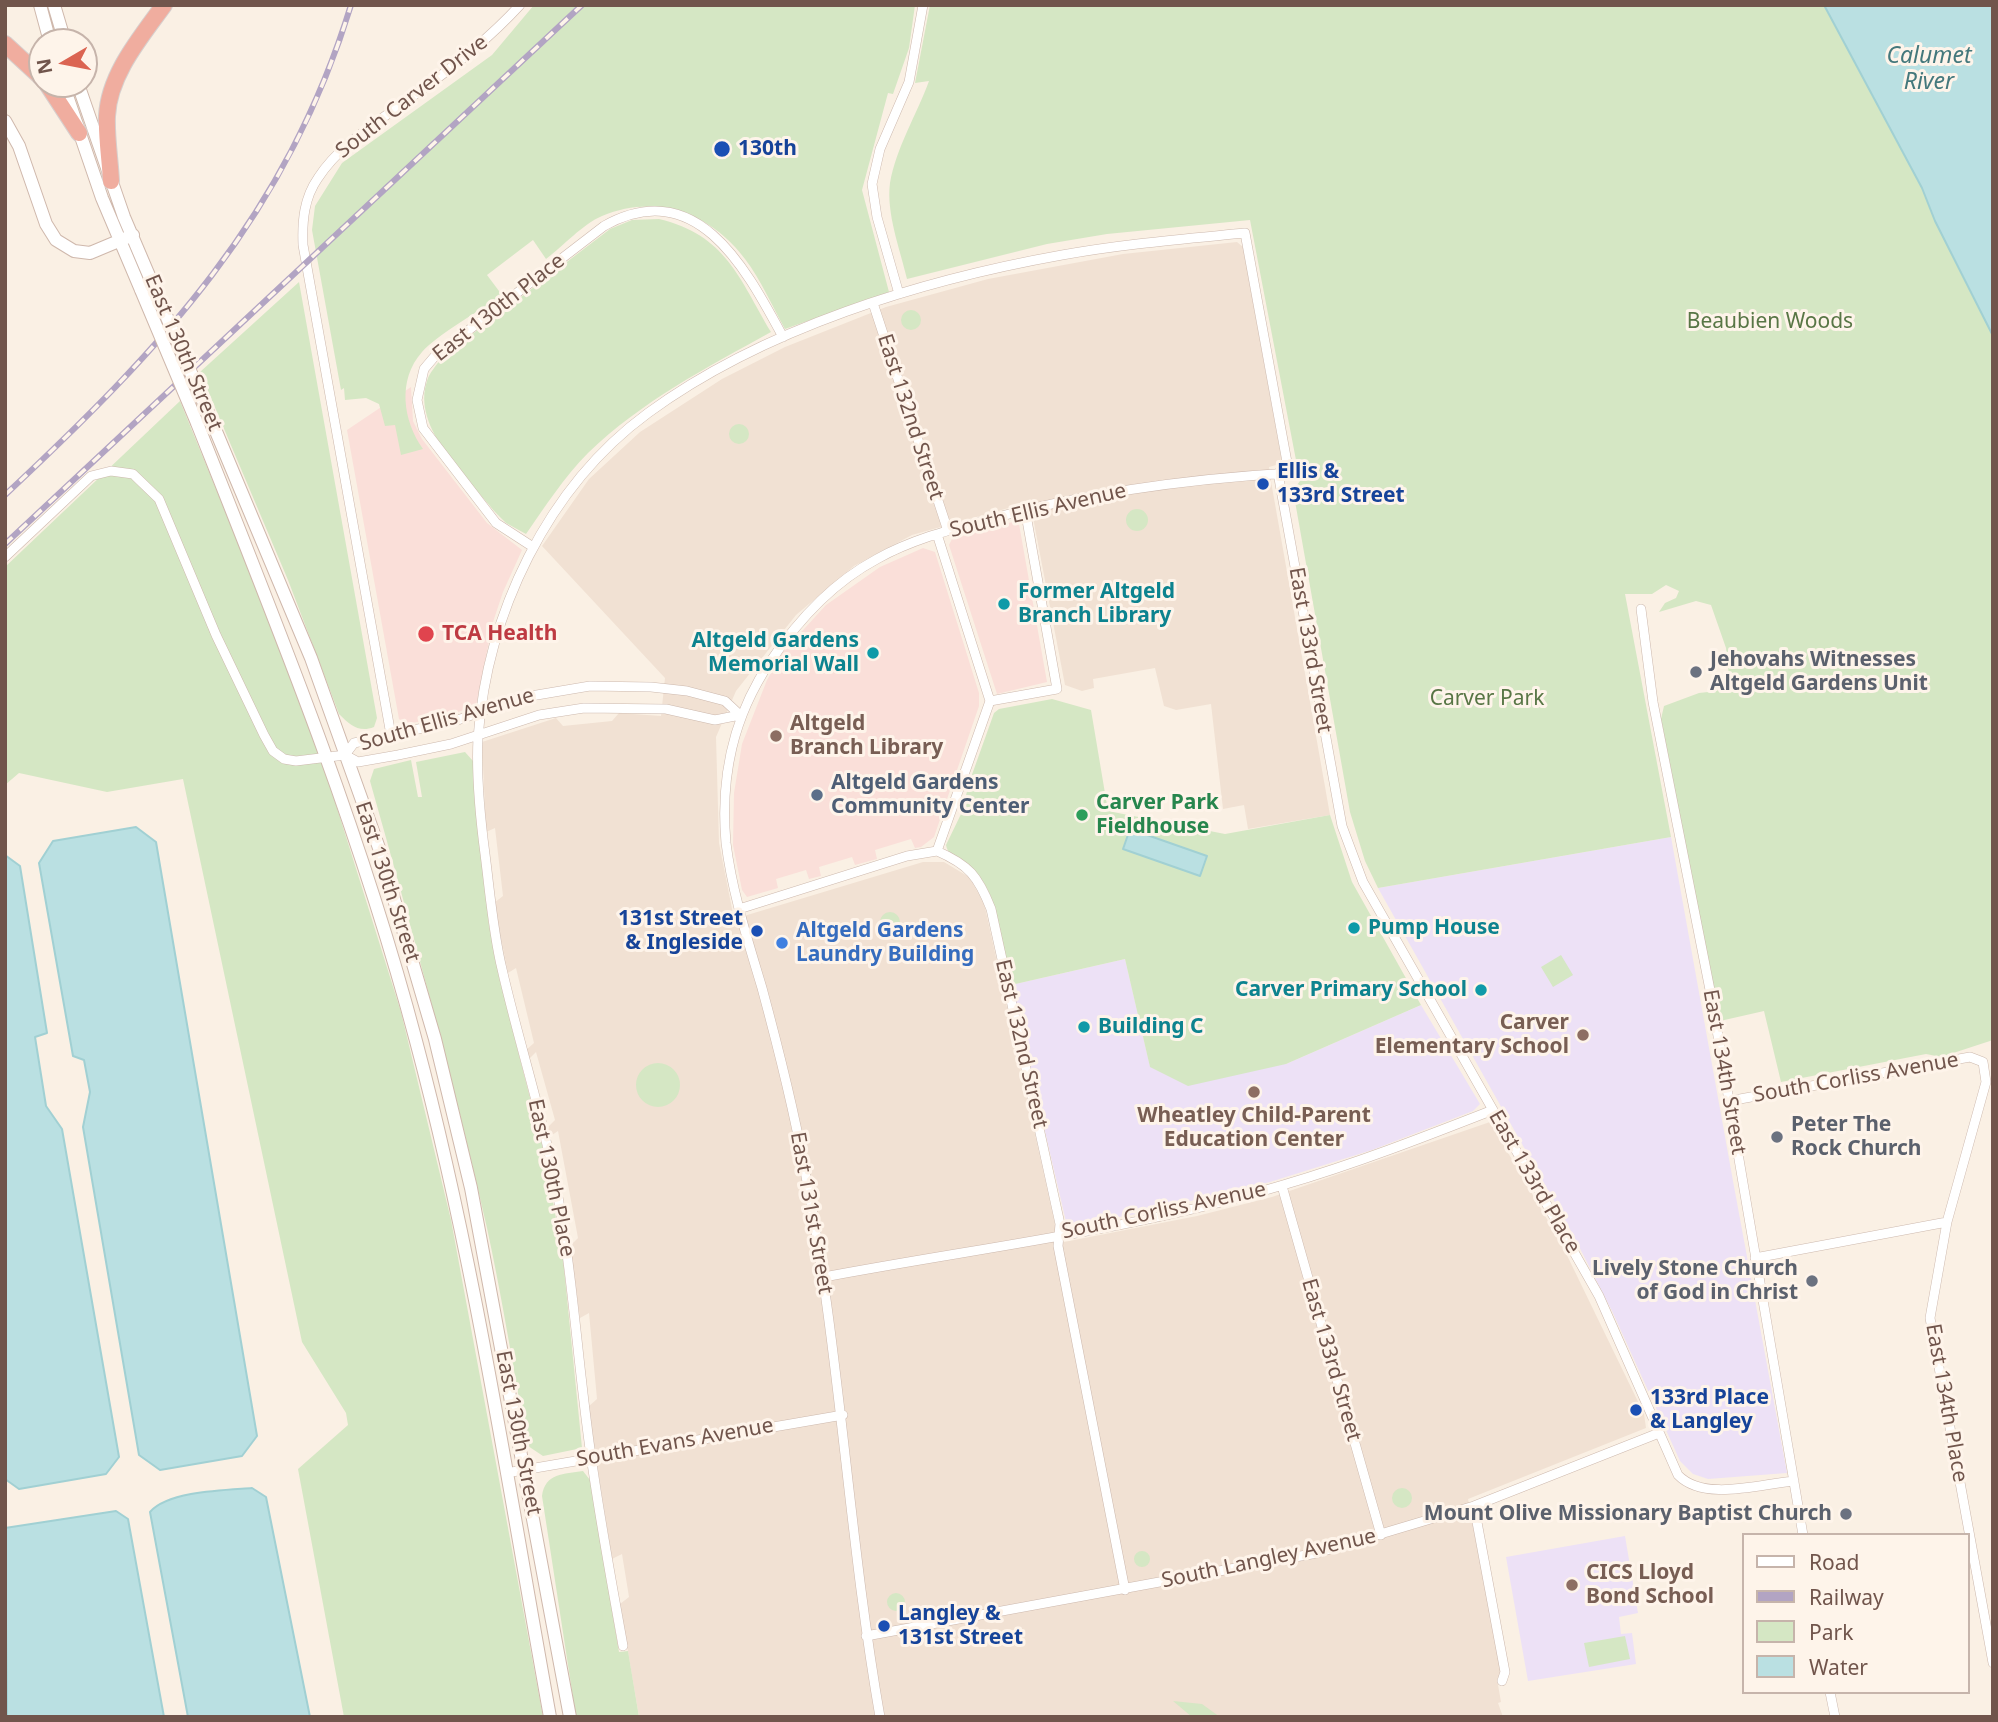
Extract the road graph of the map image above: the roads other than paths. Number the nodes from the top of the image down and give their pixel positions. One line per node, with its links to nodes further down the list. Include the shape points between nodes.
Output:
1 (40, 5): 6 (main road)
2 (54, 5): 7 (main road)
3 (164, 5): 15 (highway, via 124,65 110,99)
4 (520, 5): 32 (street, South Carver Drive, via 467,56 331,161 304,210 303,245)
5 (923, 5): 18 (street, via 909,82 880,149 872,184)
6 (46, 28)
7 (61, 28)
8 (5, 44): 9 (highway)
9 (28, 65)
10 (56, 98): 14 (highway)
11 (68, 98): 14 (main road, East 130th Street)
12 (83, 98): 15 (main road, East 130th Street)
13 (5, 121): 16 (main road, via 56,240 74,251 90,253)
14 (79, 133): 16 (main road, East 130th Street)
15 (111, 181): 16 (main road, East 130th Street)
16 (127, 238): 17 (main road, East 130th Street)
17 (147, 287): 34 (main road, East 130th Street, bridge, via 210,417 312,658); 35 (main road, East 130th Street, bridge)
18 (899, 294): 19 (street, East 130th Place); 22 (street, East 130th Place, via 1056,256 1245,233)
19 (873, 303): 20 (street, East 130th Place); 24 (street, East 132nd Street)
20 (783, 337): 26 (street, East 130th Place, via 647,414 577,484); 26 (street, East 130th Place, via 724,244 697,223 664,212 632,213 604,226 435,356 424,369 417,400 423,428 496,523)
21 (1278, 473): 22 (street, South Ellis Avenue); 23 (street, South Ellis Avenue, via 1192,480); 36 (street, East 133rd Street)
22 (1289, 473)
23 (1025, 509): 24 (street, South Ellis Avenue); 29 (street, via 1057,689)
24 (948, 531): 25 (street, South Ellis Avenue)
25 (937, 534): 29 (street); 31 (street, South Ellis Avenue, via 873,561 819,601 778,650)
26 (533, 547): 30 (street, East 130th Place, via 496,634)
27 (5, 557): 35 (street, via 91,475 111,471 133,474 159,499 216,635 273,751 284,760)
28 (1641, 610): 40 (street, East 134th Street, via 1653,702)
29 (990, 701): 37 (street)
30 (482, 711): 31 (street, South Ellis Avenue, via 564,690 630,686 708,695 725,701); 32 (street, South Ellis Avenue); 33 (street, East 130th Place)
31 (740, 715): 33 (street, South Ellis Avenue, via 715,720 666,709 584,708 539,715); 38 (street, East 131st Street, via 731,743 725,810)
32 (391, 735): 34 (street, South Ellis Avenue, via 354,743)
33 (478, 736): 34 (street, South Ellis Avenue, via 358,762); 49 (street, East 130th Place, via 482,834 495,934 563,1223)
34 (345, 755): 35 (street); 50 (main road, East 130th Street, via 379,848 435,1039 471,1188)
35 (327, 756): 51 (main road, East 130th Street, via 416,1041 452,1190)
36 (1342, 827): 41 (street, East 133rd Place, via 1363,882)
37 (937, 850): 38 (street); 44 (street, East 132nd Street, via 972,872 990,909)
38 (739, 909): 46 (street, East 131st Street, via 789,1094)
39 (1983, 1062): 40 (street, South Corliss Avenue, via 1970,1058); 43 (street, East 134th Place, via 1986,1082)
40 (1729, 1101): 45 (street, East 134th Street)
41 (1493, 1110): 42 (street, South Corliss Avenue); 48 (street, East 133rd Place, via 1599,1296)
42 (1282, 1186): 44 (street, South Corliss Avenue); 56 (street, East 133rd Street)
43 (1947, 1222): 45 (street); 55 (street, East 134th Place, via 1930,1318)
44 (1060, 1234): 46 (street, South Corliss Avenue); 58 (street, East 132nd Street, via 1058,1246)
45 (1755, 1258): 52 (street, East 134th Street)
46 (824, 1277): 47 (street, East 131st Street)
47 (843, 1415): 49 (street, South Evans Avenue); 59 (street, East 131st Street)
48 (1659, 1433): 52 (street, East 133rd Place, via 1672,1466 1693,1485 1715,1489); 53 (street, South Langley Avenue)
49 (591, 1457): 50 (street, South Evans Avenue); 60 (street, East 130th Place)
50 (526, 1469): 51 (street, South Evans Avenue); 65 (main road, East 130th Street)
51 (506, 1473): 64 (main road, East 130th Street)
52 (1794, 1481): 54 (street, East 134th Street)
53 (1474, 1506): 56 (street, South Langley Avenue); 62 (street, via 1505,1672)
54 (1803, 1533)
55 (1969, 1533)
56 (1381, 1535): 58 (street, South Langley Avenue, via 1317,1553)
57 (1970, 1537): 61 (street, East 134th Place)
58 (1125, 1590): 59 (street, South Langley Avenue)
59 (866, 1636): 66 (street, East 131st Street)
60 (623, 1646)
61 (1993, 1663)
62 (1502, 1681)
63 (1830, 1694): 67 (street)
64 (550, 1717)
65 (570, 1717)
66 (880, 1717)
67 (1835, 1717)

